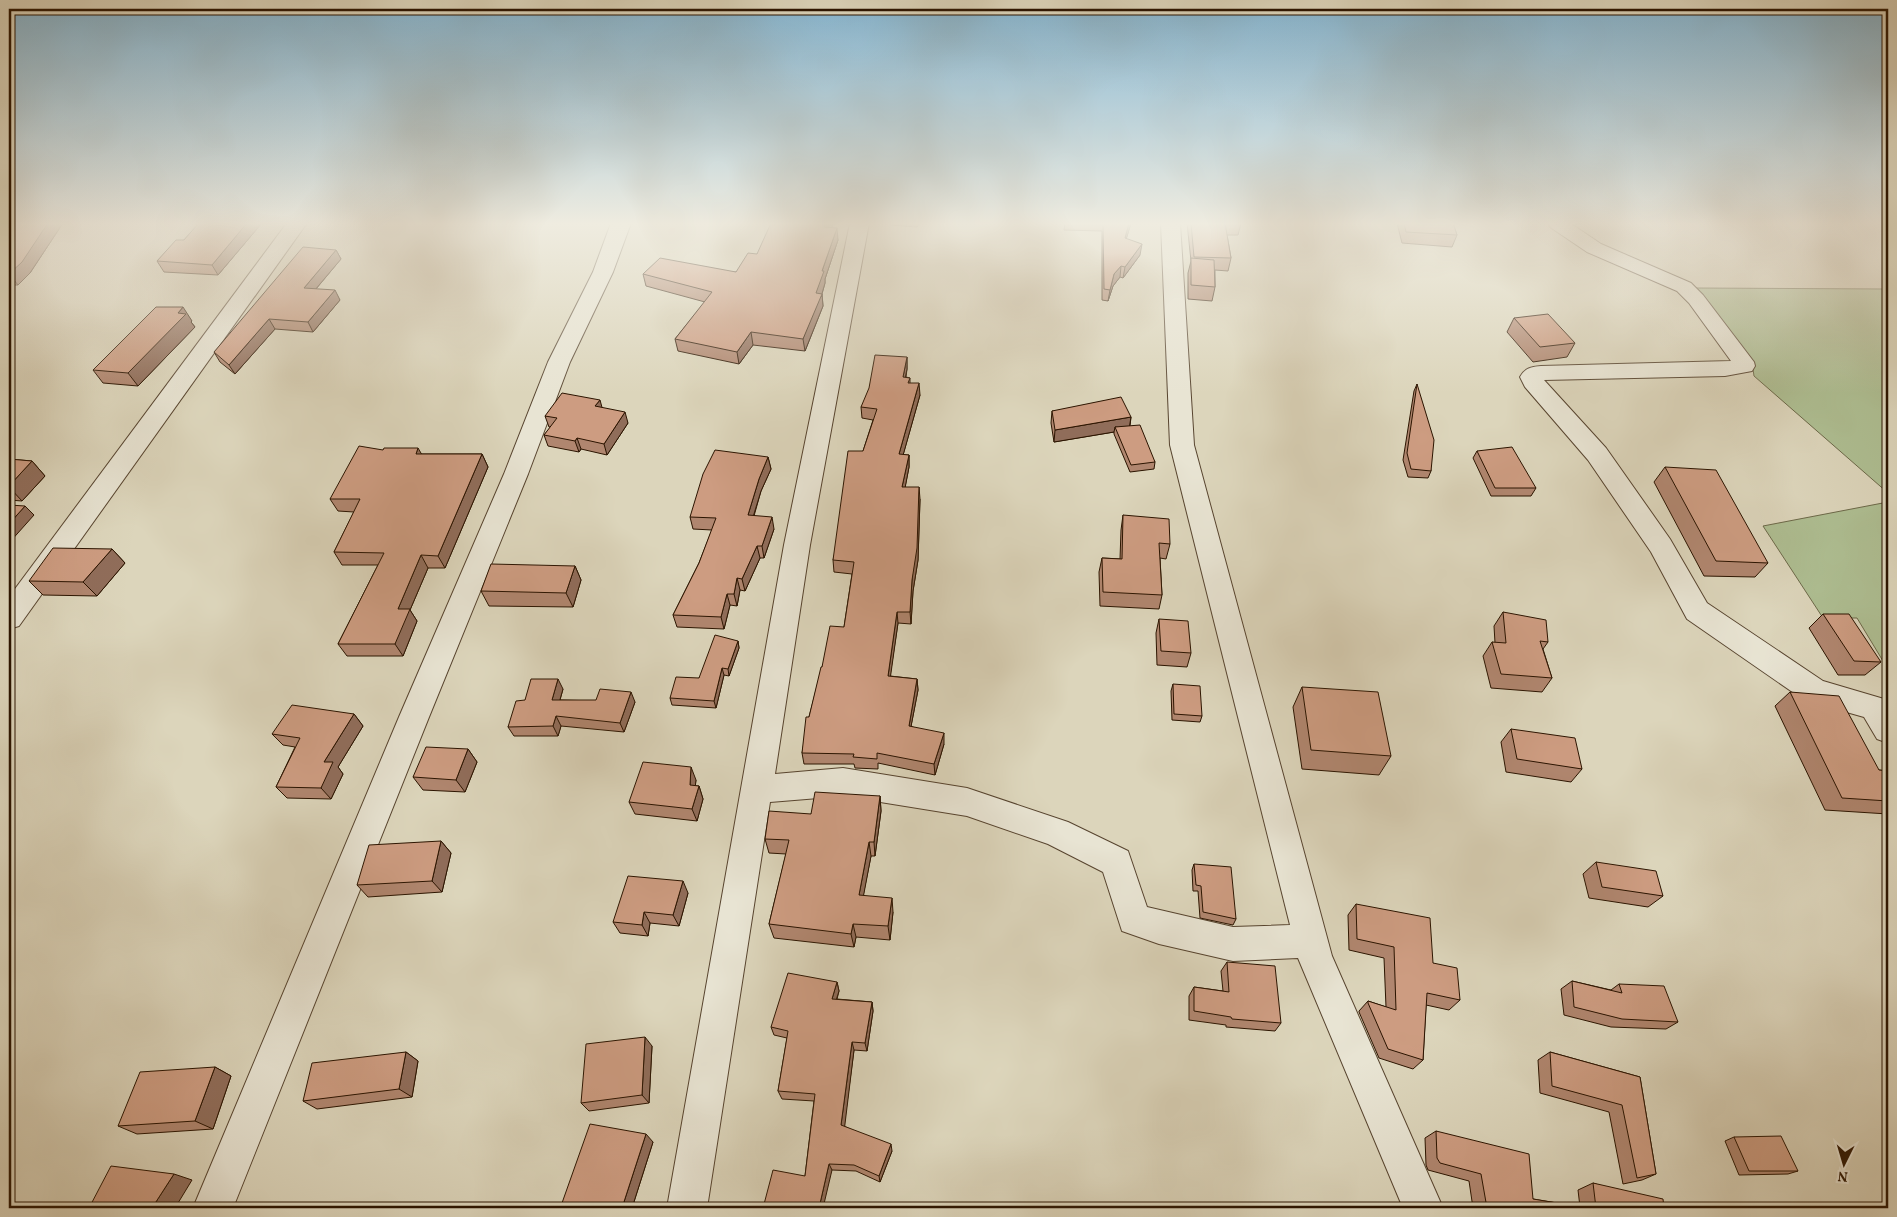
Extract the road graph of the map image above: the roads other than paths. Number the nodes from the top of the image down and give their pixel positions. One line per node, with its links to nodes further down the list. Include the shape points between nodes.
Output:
1 (256, 280): 6 (street)
2 (599, 280): 10 (street, via 559,362 516,474)
3 (848, 280): 8 (street, via 797,546)
4 (1174, 280): 9 (street, via 1182,445)
5 (1667, 280): 7 (street, via 1684,287 1696,299 1744,366 1541,373 1530,377 1597,454 1661,546 1697,611 1814,691 1874,708)
6 (9, 618)
7 (1888, 730)
8 (756, 789): 9 (street, via 842,782 967,802 1057,832 1116,862 1134,919 1233,944); 11 (street)
9 (1310, 941): 12 (street)
10 (213, 1208)
11 (687, 1208)
12 (1423, 1208)

